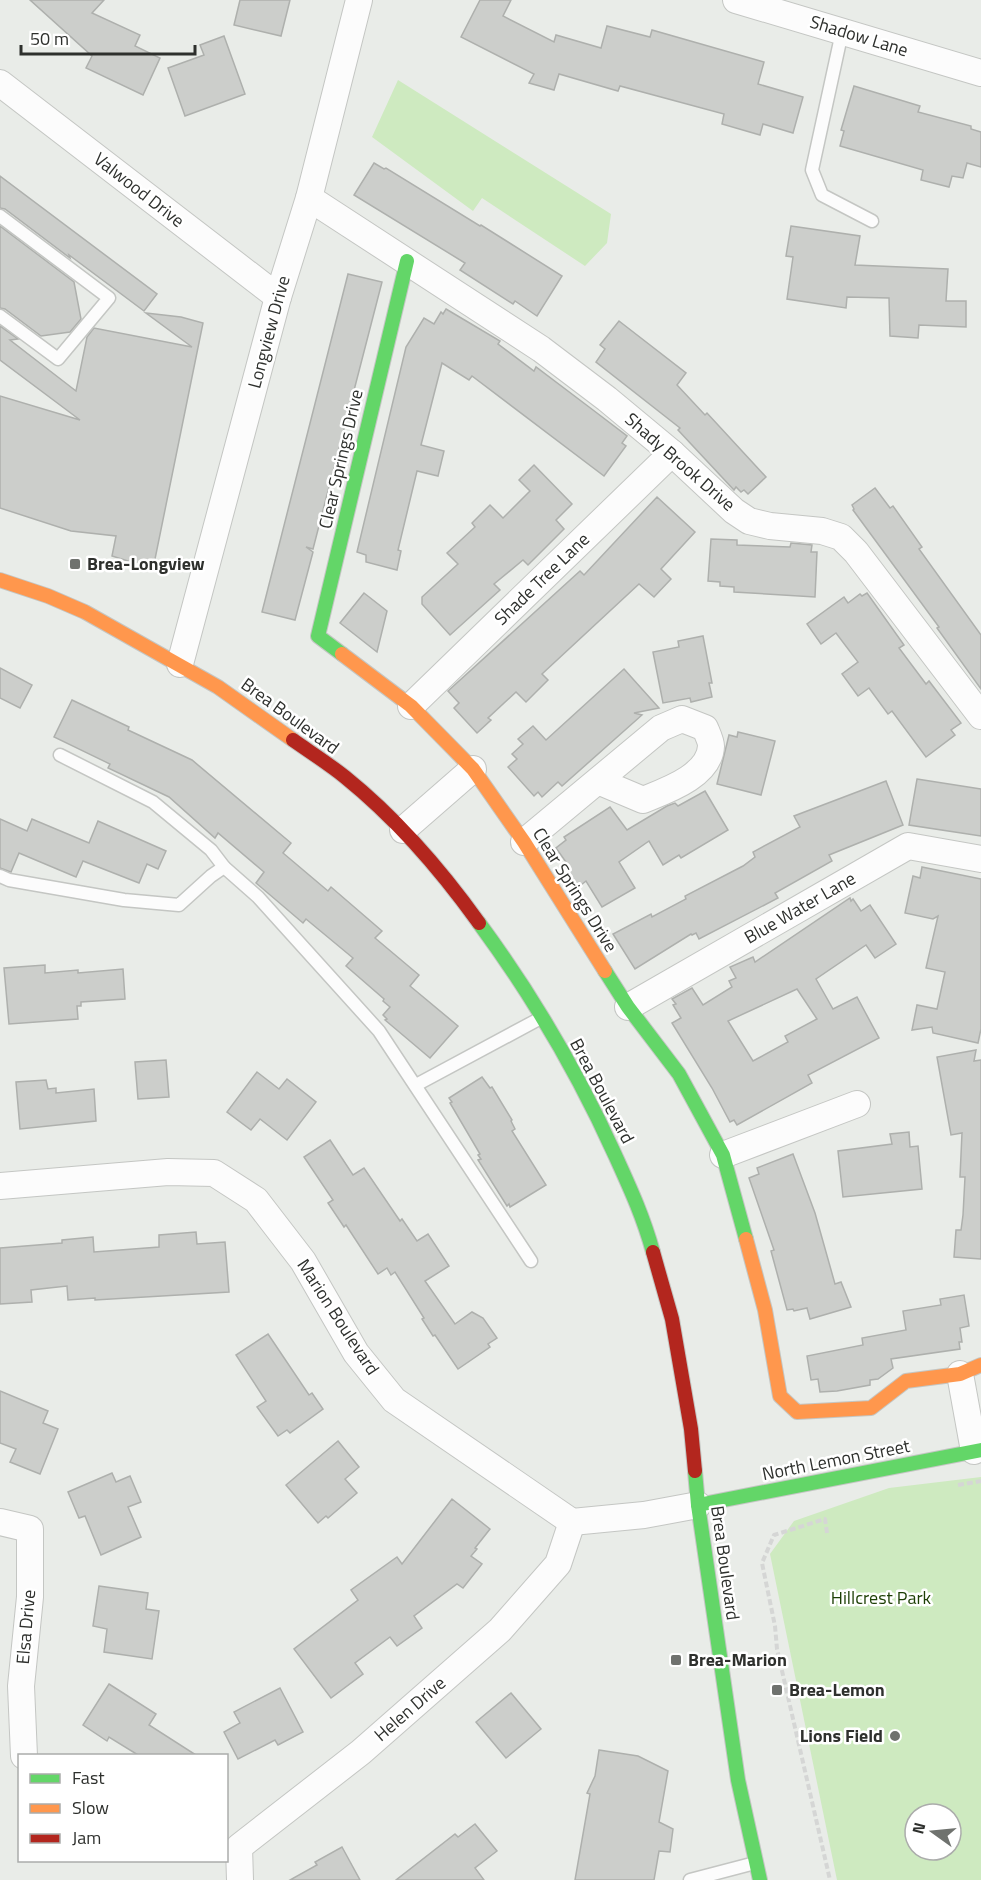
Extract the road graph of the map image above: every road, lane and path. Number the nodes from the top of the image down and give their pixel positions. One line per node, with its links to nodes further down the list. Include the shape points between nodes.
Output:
1 (358, 0): 6 (street, Longview Drive)
2 (736, 0): 3 (street, Shadow Lane)
3 (842, 32): 4 (street, Shadow Lane); 8 (lane, via 812,170 822,195)
4 (981, 73)
5 (0, 83): 10 (street, Valwood Drive)
6 (309, 198): 9 (street, Shady Brook Drive); 10 (street, Longview Drive)
7 (0, 216): 11 (lane, via 109,298 58,359)
8 (872, 221)
9 (407, 261): 12 (street, Shady Brook Drive, via 541,349); 15 (street, Clear Springs Drive, via 318,636)
10 (278, 297): 14 (street, Longview Drive)
11 (0, 316)
12 (672, 453): 15 (street, Shade Tree Lane); 16 (street, Shady Brook Drive, via 749,521 841,537)
13 (0, 580): 14 (street, Brea Boulevard, via 85,612)
14 (180, 664): 20 (street, Brea Boulevard, via 345,777)
15 (411, 706): 18 (street, Clear Springs Drive)
16 (981, 716)
17 (60, 755): 23 (lane, via 153,802 211,850)
18 (473, 769): 20 (street); 21 (street, Clear Springs Drive)
19 (598, 781): 21 (street)
20 (403, 830): 26 (street, Brea Boulevard, via 457,892 512,968)
21 (524, 842): 25 (street, Clear Springs Drive)
22 (981, 860): 25 (street, Blue Water Lane, via 908,846)
23 (224, 867): 24 (lane, via 179,905 124,900); 27 (lane, via 258,897 379,1031)
24 (0, 876)
25 (628, 1007): 29 (street, Clear Springs Drive, via 679,1074)
26 (541, 1018): 27 (lane); 34 (street, Brea Boulevard, via 581,1084 643,1216 672,1320 691,1429)
27 (416, 1085): 31 (lane)
28 (857, 1104): 29 (street)
29 (723, 1155): 32 (street, Clear Springs Drive, via 765,1310 780,1396 797,1412 871,1408 906,1381)
30 (0, 1186): 36 (street, Marion Boulevard, via 168,1172 214,1173 256,1200 303,1261 356,1353 394,1400)
31 (531, 1261)
32 (971, 1370): 33 (street)
33 (978, 1450): 34 (street, North Lemon Street)
34 (698, 1505): 36 (street); 40 (street, Brea Boulevard, via 738,1780)
35 (0, 1522): 38 (street, Elsa Drive, via 30,1530 30,1597 21,1686)
36 (572, 1522): 39 (street, Helen Drive, via 558,1564 500,1630 361,1752)
37 (827, 1533): 44 (path, via 825,1519 774,1535 762,1563 777,1649)
38 (24, 1754)
39 (233, 1845): 41 (street, Helen Drive)
40 (756, 1862): 42 (lane); 43 (street, Brea Boulevard)
41 (240, 1880)
42 (690, 1880)
43 (760, 1880)
44 (830, 1880)

